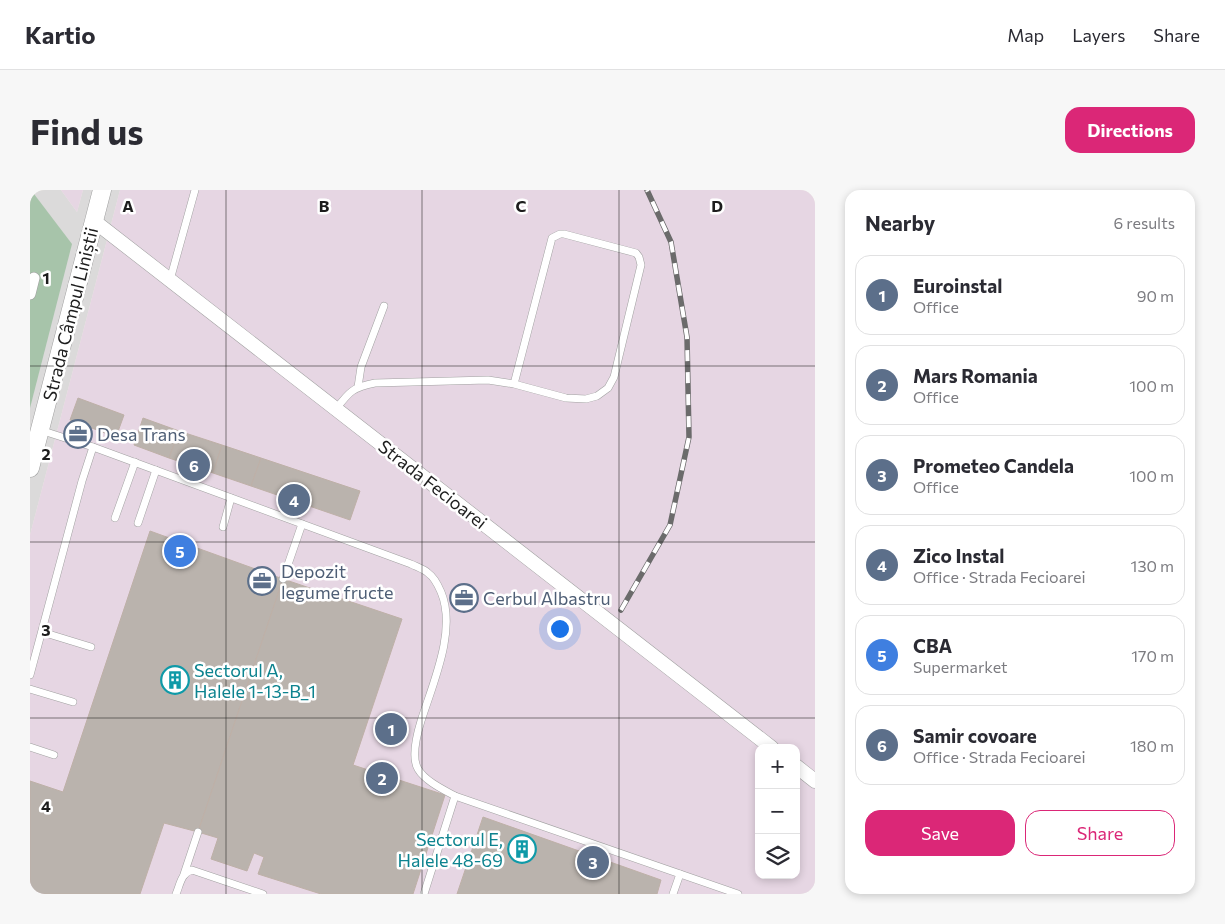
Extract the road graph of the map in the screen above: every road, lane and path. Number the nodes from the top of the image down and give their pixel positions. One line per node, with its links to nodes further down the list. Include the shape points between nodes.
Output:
1 (102, 190): 3 (street, Strada Câmpul Liniștii)
2 (195, 190): 5 (lane)
3 (94, 221): 5 (street, Strada Fecioarei); 11 (street, Strada Câmpul Liniștii)
4 (34, 278): 6 (street)
5 (170, 280): 10 (street, Strada Fecioarei)
6 (30, 294)
7 (384, 306): 9 (lane, via 361,367)
8 (514, 384): 8 (lane, via 566,398 586,399 608,388 614,378 641,265 636,254 564,234 552,238); 9 (lane, via 468,380 375,383)
9 (358, 387): 10 (lane, via 347,394)
10 (336, 409): 27 (street, Strada Fecioarei)
11 (40, 430): 12 (lane); 14 (street, Strada Câmpul Liniștii)
12 (93, 447): 13 (lane); 22 (lane)
13 (135, 462): 15 (lane); 17 (lane)
14 (30, 468)
15 (156, 470): 16 (lane); 18 (lane)
16 (231, 498): 19 (lane); 20 (lane)
17 (115, 518)
18 (138, 524)
19 (302, 524): 21 (lane); 32 (lane, via 411,564 428,572 437,584 446,610 444,647 417,735 415,754 417,769)
20 (223, 526)
21 (283, 579)
22 (42, 632): 23 (lane); 24 (lane)
23 (91, 647)
24 (30, 675)
25 (30, 688): 26 (lane)
26 (73, 702)
27 (767, 744)
28 (30, 747): 29 (lane)
29 (54, 755)
30 (800, 769): 31 (street)
31 (815, 781)
32 (455, 796): 35 (lane); 38 (lane)
33 (198, 832): 34 (lane)
34 (184, 874): 36 (lane); 37 (lane, via 196,871)
35 (680, 874): 39 (lane); 40 (lane)
36 (176, 894)
37 (263, 894)
38 (424, 894)
39 (673, 894)
40 (738, 894)

